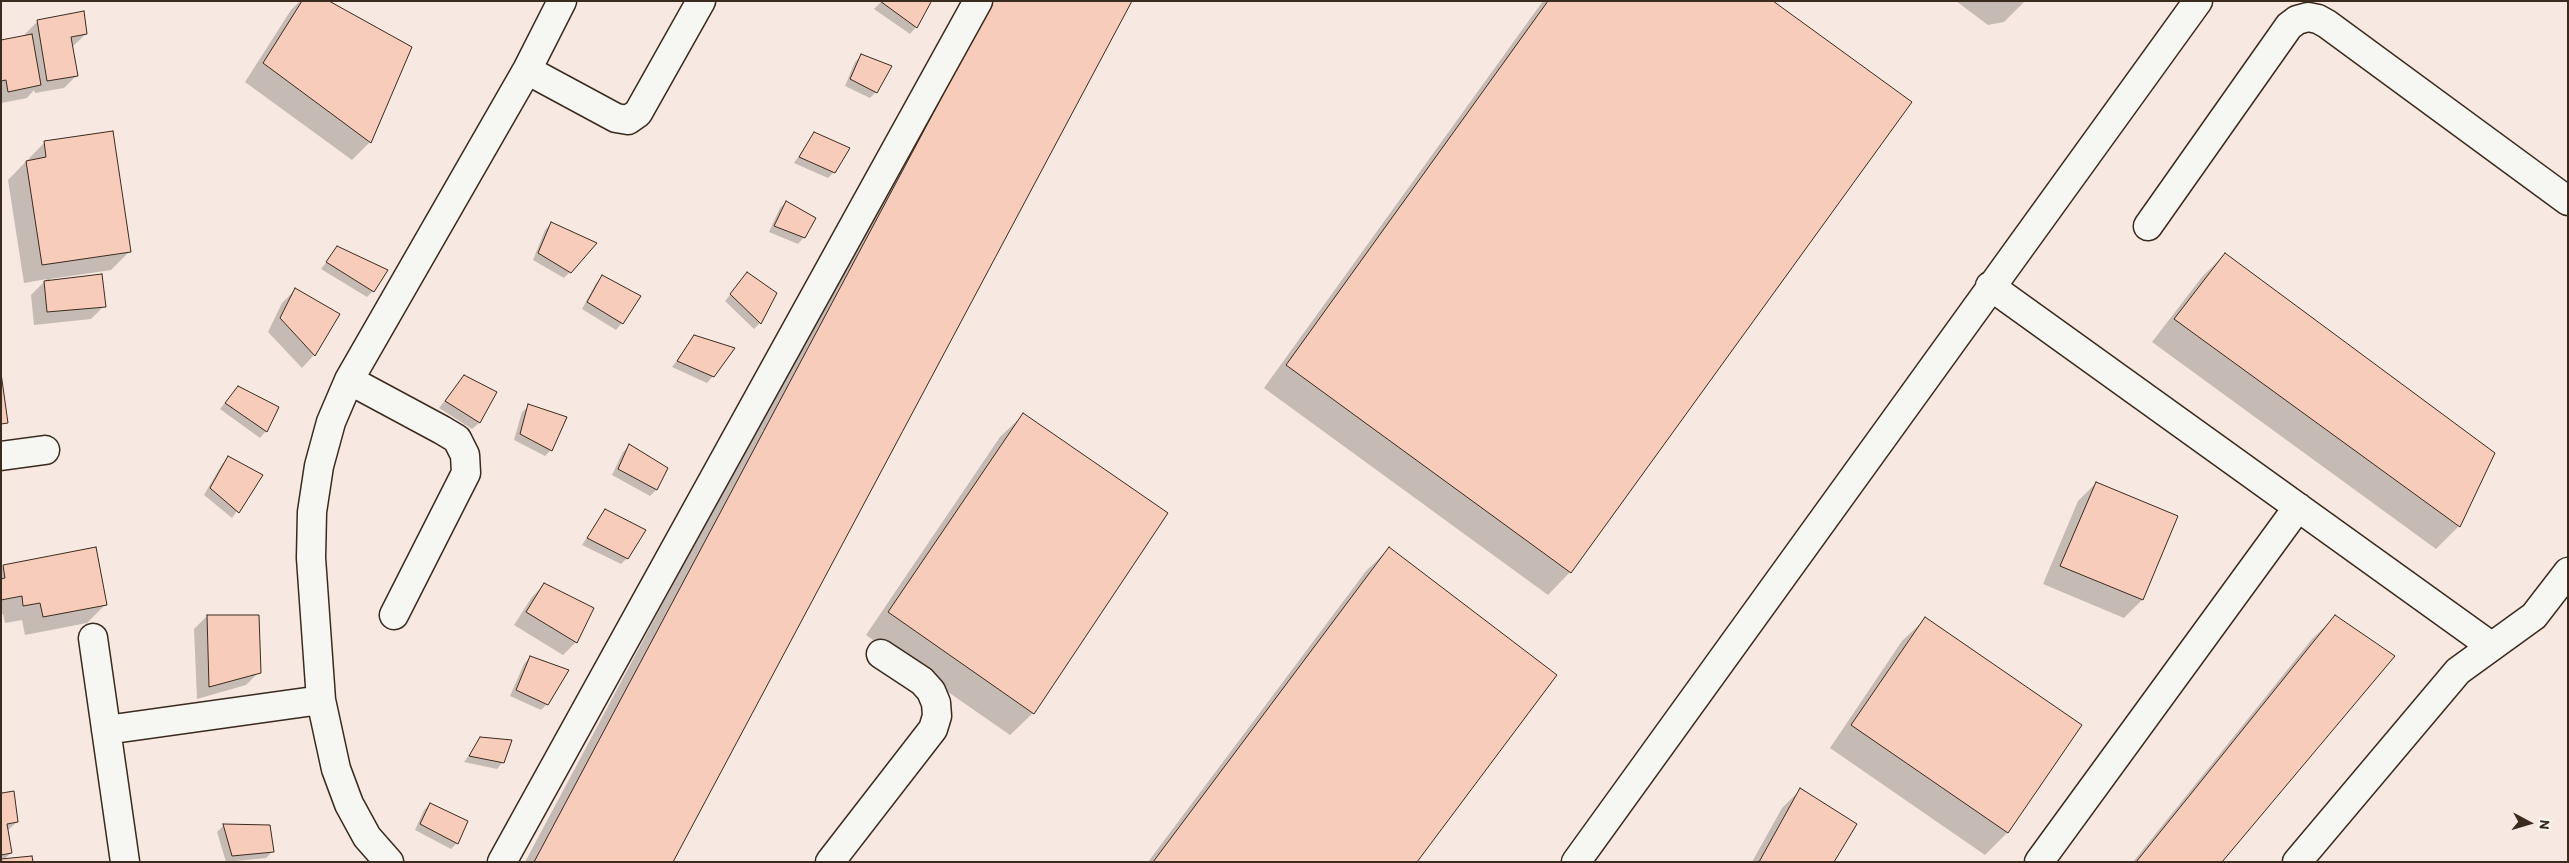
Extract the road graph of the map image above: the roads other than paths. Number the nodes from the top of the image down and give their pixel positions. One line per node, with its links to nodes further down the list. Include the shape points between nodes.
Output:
1 (562, 1): 5 (street)
2 (701, 1): 5 (street, via 638,113 628,120 616,118)
3 (978, 1): 22 (street)
4 (2198, 1): 8 (street)
5 (527, 70): 9 (street)
6 (2568, 201): 7 (street, via 2327,24 2308,17 2289,26)
7 (2148, 226)
8 (1990, 286): 12 (street); 24 (street)
9 (349, 380): 14 (street, via 442,430 457,440 466,455 466,473); 18 (street, via 332,422 312,512 311,558)
10 (45, 450): 11 (street)
11 (1, 456)
12 (2298, 507): 16 (street); 25 (street)
13 (2568, 572): 16 (street, via 2534,616)
14 (394, 615)
15 (93, 638): 19 (street)
16 (2491, 646): 26 (street, via 2458,670)
17 (881, 654): 23 (street, via 922,681 931,691 937,716 933,729)
18 (321, 700): 19 (street); 21 (street, via 336,769 349,804 367,837)
19 (106, 730): 20 (street)
20 (125, 862)
21 (389, 862)
22 (502, 862)
23 (830, 862)
24 (1576, 862)
25 (2039, 862)
26 (2297, 862)

